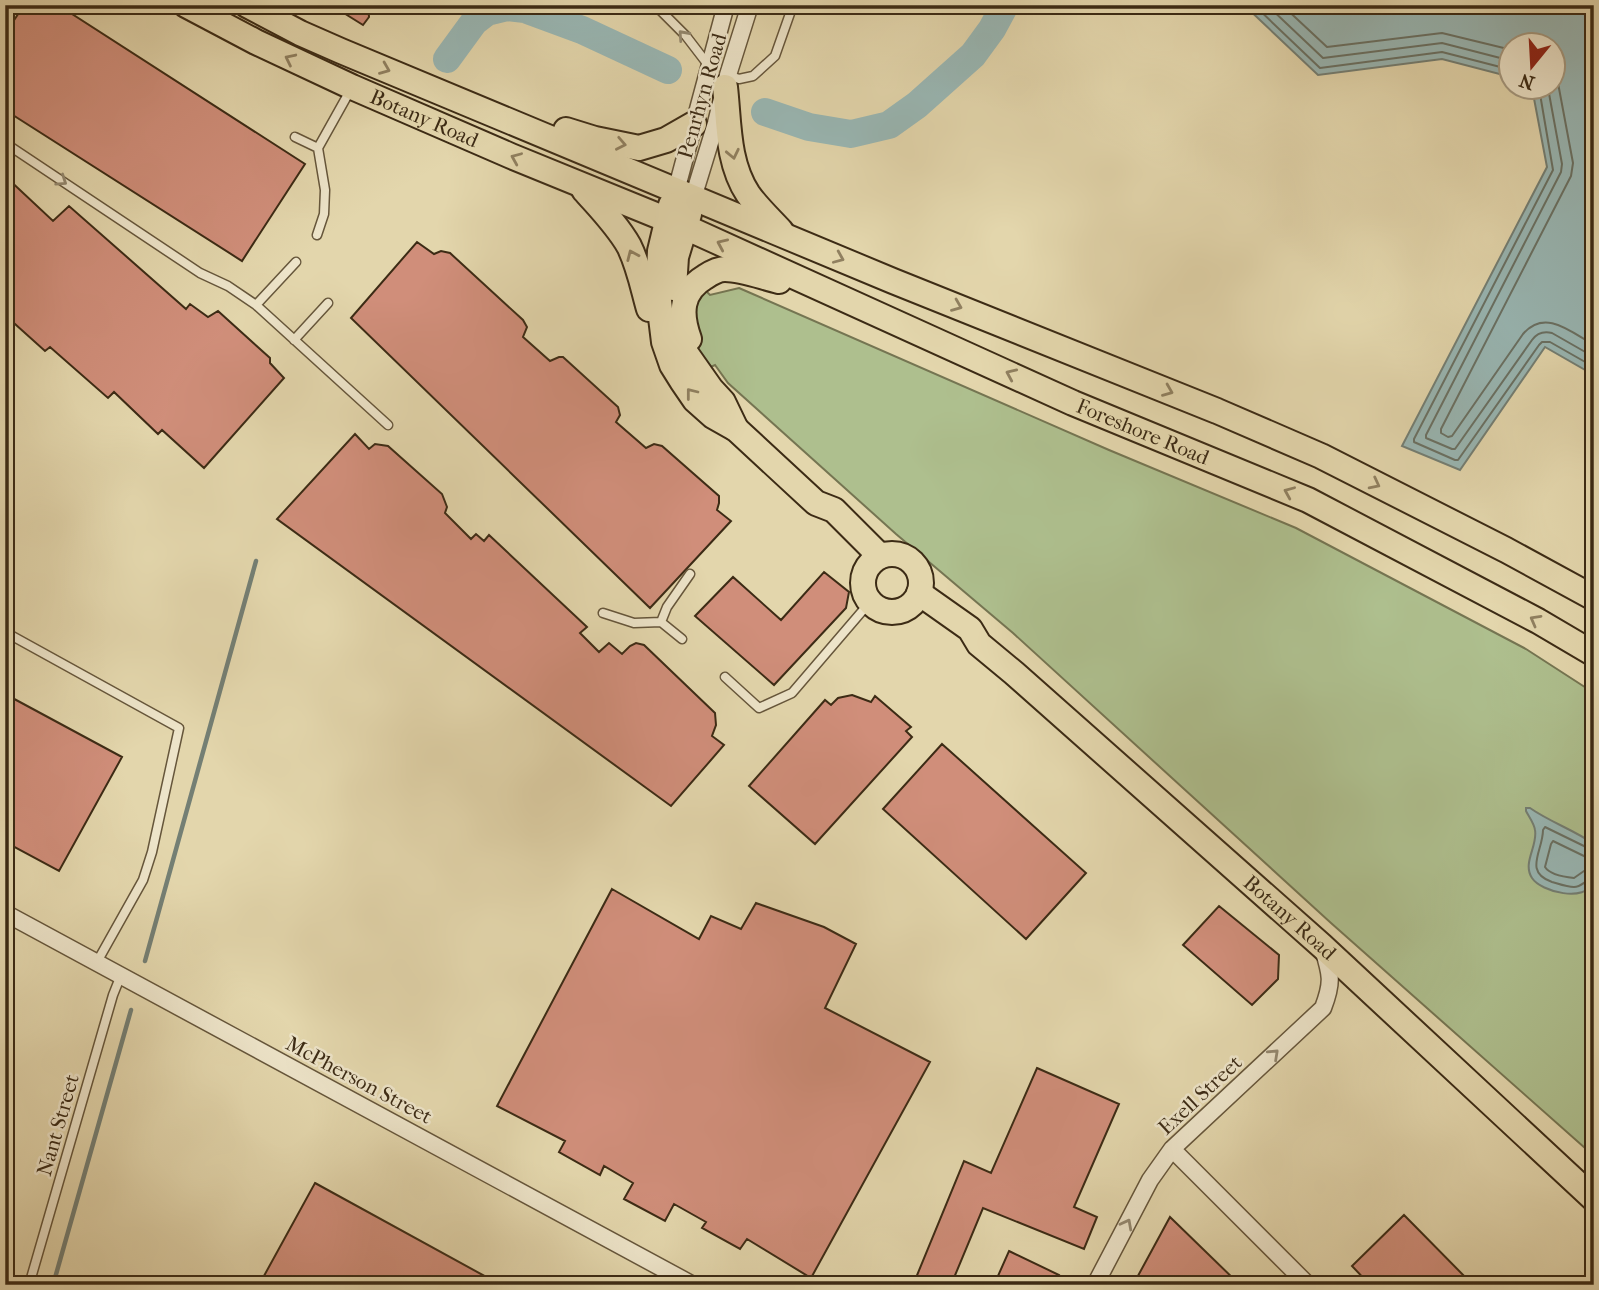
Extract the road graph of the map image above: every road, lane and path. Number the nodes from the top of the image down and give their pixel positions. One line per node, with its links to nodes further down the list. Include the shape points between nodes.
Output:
1 (186, 5): 9 (main road, Botany Road, one-way to 1)
2 (247, 5): 10 (main road, Botany Road, one-way to 10, via 331,47)
3 (655, 5): 7 (lane, one-way to 3)
4 (726, 5): 7 (street, Penrhyn Road)
5 (750, 5): 8 (street, Penrhyn Road)
6 (793, 5): 8 (lane, via 775,56 753,76)
7 (709, 66): 11 (street, Penrhyn Road)
8 (727, 81): 16 (street, Penrhyn Road); 19 (main road, one-way to 19, via 732,154 742,183)
9 (352, 88): 14 (lane); 15 (main road, Botany Road, one-way to 9)
10 (461, 100): 11 (main road, one-way to 11, via 639,148 666,141); 16 (main road, Botany Road)
11 (694, 124): 16 (street, Penrhyn Road)
12 (295, 137): 14 (lane)
13 (5, 143): 23 (lane, one-way to 23)
14 (318, 148): 18 (lane, via 326,190)
15 (579, 184): 17 (main road, Botany Road); 25 (main road, one-way to 15, via 629,247)
16 (685, 195): 17 (main road); 19 (main road)
17 (676, 224): 21 (main road, Foreshore Road, one-way to 17); 25 (main road, via 660,251 657,293); 26 (main road, via 677,321 685,352)
18 (317, 235)
19 (785, 236): 31 (main road, one-way to 31, via 1321,456)
20 (296, 262): 23 (lane)
21 (829, 292): 26 (main road, via 724,269 696,283 685,298 683,312); 38 (main road, Foreshore Road, one-way to 21, via 1308,500 1073,402)
22 (328, 303): 24 (lane)
23 (256, 305): 24 (lane)
24 (294, 340): 27 (lane)
25 (664, 342): 28 (main road, one-way to 25, via 695,400 672,365)
26 (702, 376): 28 (main road, via 723,402)
27 (388, 425)
28 (736, 429): 29 (main road, via 816,503 824,521 853,550)
29 (873, 562): 32 (main road, via 889,554 908,558 920,574); 33 (main road, via 863,577)
30 (690, 574): 35 (lane)
31 (1594, 598)
32 (913, 601): 33 (main road, via 897,612); 41 (main road, Botany Road, via 970,629 979,644)
33 (870, 602): 39 (lane, via 792,693 760,708)
34 (603, 613): 35 (lane, via 634,623)
35 (662, 622): 37 (lane)
36 (5, 632): 42 (lane, via 179,728 143,880)
37 (682, 639)
38 (1594, 654)
39 (725, 677)
40 (5, 913): 42 (street, McPherson Street)
41 (1322, 946): 44 (street, Exell Street, one-way to 41, via 1323,1008 1331,989); 45 (main road, Botany Road)
42 (97, 962): 43 (street, McPherson Street)
43 (121, 975): 46 (lane, Nant Street); 47 (street, McPherson Street)
44 (1172, 1149): 48 (street, Exell Street, one-way to 44, via 1150,1180); 49 (street)
45 (1594, 1199)
46 (29, 1285)
47 (693, 1285)
48 (1095, 1285)
49 (1308, 1285)

